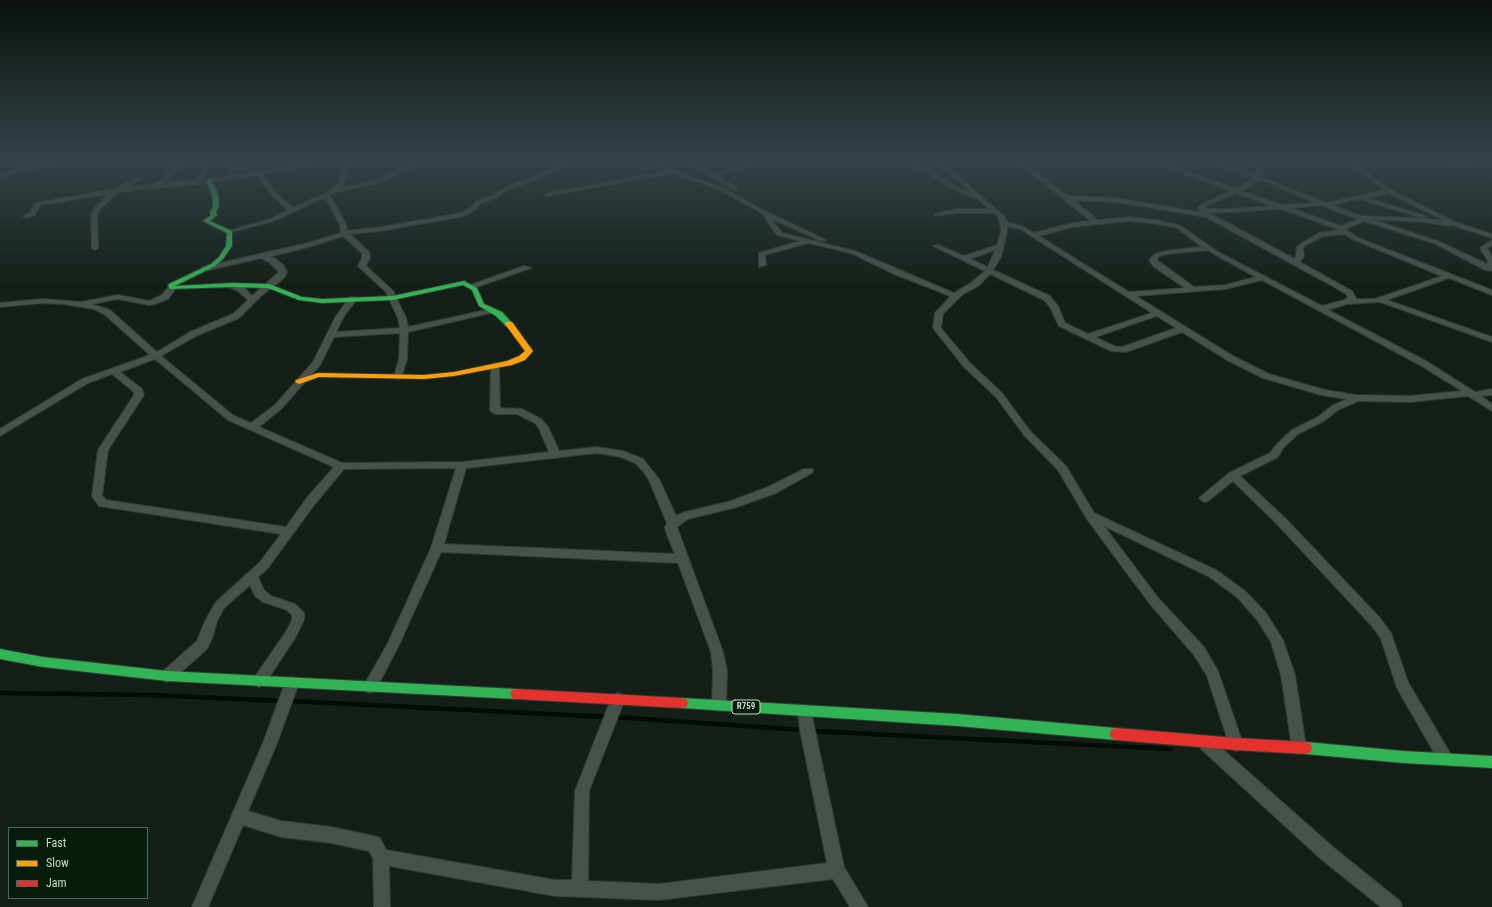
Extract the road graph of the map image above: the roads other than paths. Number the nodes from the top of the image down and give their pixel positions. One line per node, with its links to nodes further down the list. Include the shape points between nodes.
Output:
1 (39, 203): 25 (street, via 33,214)
2 (102, 203): 41 (street, via 94,215)
3 (216, 203): 32 (street, via 214,215 206,220)
4 (284, 203): 21 (street)
5 (308, 203): 21 (street)
6 (332, 203): 33 (street)
7 (477, 203): 33 (street, via 463,215)
8 (748, 203): 22 (street)
9 (753, 203): 22 (street)
10 (986, 203): 20 (street)
11 (1074, 203): 27 (street)
12 (1138, 203): 23 (street)
13 (1207, 203): 23 (street, via 1202,208)
14 (1270, 203): 19 (street)
15 (1328, 203): 18 (street)
16 (1380, 203): 28 (street)
17 (1415, 203): 30 (street)
18 (1324, 204): 19 (street); 26 (street)
19 (1277, 206): 23 (street); 31 (street)
20 (994, 210): 24 (street, via 959,210); 29 (street)
21 (293, 211): 32 (street)
22 (762, 211): 36 (street, via 777,232); 40 (street)
23 (1205, 213): 45 (street)
24 (937, 215)
25 (26, 216)
26 (1359, 218): 28 (street, via 1391,217); 31 (street, via 1344,226); 48 (street, via 1438,243)
27 (1096, 221): 34 (street); 42 (street, via 1130,219 1167,224 1179,227)
28 (1433, 221): 30 (street)
29 (1004, 223): 34 (street, via 1022,228); 39 (street)
30 (1466, 228): 35 (street)
31 (1343, 231): 45 (street, via 1321,234 1304,244 1300,247 1300,256); 51 (street)
32 (230, 232): 49 (street, via 226,252 213,265)
33 (345, 234): 43 (street); 61 (street, via 366,252 362,266)
34 (1033, 235): 59 (street)
35 (1492, 236)
36 (809, 241): 40 (street); 46 (street, via 761,254)
37 (1492, 242): 48 (street, via 1484,246 1492,261)
38 (936, 246): 44 (street)
39 (1000, 246): 44 (street); 50 (street, via 995,263)
40 (837, 247): 60 (street)
41 (95, 248)
42 (1210, 248): 52 (street); 57 (street, via 1168,252 1157,255 1153,260)
43 (261, 256): 49 (street); 54 (street, via 273,261 283,272)
44 (963, 259): 50 (street)
45 (1296, 263): 65 (street, via 1349,293 1352,298)
46 (762, 265)
47 (526, 268): 55 (street)
48 (1490, 268)
49 (200, 270): 56 (street, via 171,285)
50 (989, 271): 60 (street); 74 (street, via 1046,298 1054,306 1062,324)
51 (1448, 276): 58 (street); 64 (street)
52 (1262, 278): 57 (street, via 1236,286); 68 (street)
53 (232, 285): 54 (street); 56 (street); 62 (street, via 241,289)
54 (269, 286): 62 (street); 63 (street, via 301,299)
55 (471, 286): 61 (street, via 464,283 455,284); 69 (street, via 475,289 481,305)
56 (172, 288): 66 (street, via 165,297 155,302 118,298)
57 (1193, 290): 59 (street)
58 (1492, 293)
59 (1128, 294): 70 (street)
60 (957, 295): 93 (street, via 938,313 937,328 967,364 999,395 1027,433 1062,468)
61 (393, 298): 63 (street); 72 (street)
62 (252, 300): 76 (street, via 236,316 193,334)
63 (353, 300): 73 (street, via 340,316)
64 (1380, 300): 65 (street); 75 (street)
65 (1347, 302): 68 (street)
66 (80, 304): 67 (street, via 42,301); 76 (street, via 107,312)
67 (0, 305)
68 (1322, 309): 82 (street, via 1423,363)
69 (491, 311): 72 (street); 77 (street, via 507,321 529,351 522,358)
70 (1160, 313): 71 (street); 74 (street)
71 (1184, 328): 74 (street, via 1123,350 1114,349); 83 (street, via 1230,358 1266,376 1324,393)
72 (404, 330): 73 (street); 79 (street, via 403,359)
73 (332, 334): 80 (street, via 317,363)
74 (1090, 336)
75 (1492, 340)
76 (156, 356): 78 (street); 85 (street, via 231,418)
77 (494, 366): 79 (street, via 424,377); 87 (street, via 495,411 519,411 538,421)
78 (114, 372): 86 (street, via 85,381); 95 (street, via 139,391 139,395 103,450 97,496 104,503)
79 (398, 376): 80 (street, via 324,375)
80 (299, 382): 85 (street, via 278,407)
81 (1492, 392): 82 (street)
82 (1471, 394): 83 (street, via 1410,399); 84 (street)
83 (1357, 398): 91 (street, via 1295,432 1274,455)
84 (1492, 408)
85 (251, 428): 89 (street)
86 (0, 433)
87 (555, 454): 88 (street); 94 (street, via 597,450 623,454 639,461 654,479)
88 (462, 465): 89 (street); 96 (street)
89 (341, 466): 95 (street)
90 (808, 471): 94 (street, via 772,490 686,516)
91 (1233, 475): 92 (street); 110 (street, via 1281,521 1376,622 1387,637 1402,684)
92 (1204, 498)
93 (1091, 516): 108 (street, via 1155,602 1199,651 1213,675); 109 (street, via 1212,573 1241,594 1262,617 1277,640 1288,675)
94 (673, 523): 97 (street, via 672,532)
95 (288, 531): 98 (street, via 264,565)
96 (437, 548): 97 (street, via 665,557); 103 (street, via 393,645)
97 (680, 553): 105 (street, via 717,652 720,671)
98 (252, 577): 100 (street, via 220,605 202,644); 101 (street, via 260,593 267,599 291,607 298,613 298,620 291,634)
99 (0, 654): 100 (street, R759, via 43,662)
100 (166, 676): 101 (street, R759)
101 (259, 681): 102 (street, R759)
102 (292, 683): 103 (street, R759); 112 (street)
103 (370, 687): 104 (street, R759)
104 (618, 699): 105 (street, R759); 115 (street, via 582,790)
105 (719, 706): 106 (street, R759)
106 (805, 711): 107 (street, R759, via 957,720); 114 (street)
107 (1203, 742): 108 (street, R759); 119 (street, via 1321,848)
108 (1236, 744): 109 (street, R759)
109 (1299, 747): 110 (street, R759, via 1403,757)
110 (1445, 758): 111 (street, R759)
111 (1492, 762)
112 (239, 816): 113 (street, via 281,828 374,844); 116 (street)
113 (381, 857): 115 (street, via 555,888); 117 (street)
114 (836, 870): 115 (street, via 659,892); 118 (street)
115 (580, 889)
116 (200, 907)
117 (382, 907)
118 (860, 907)
119 (1394, 907)

